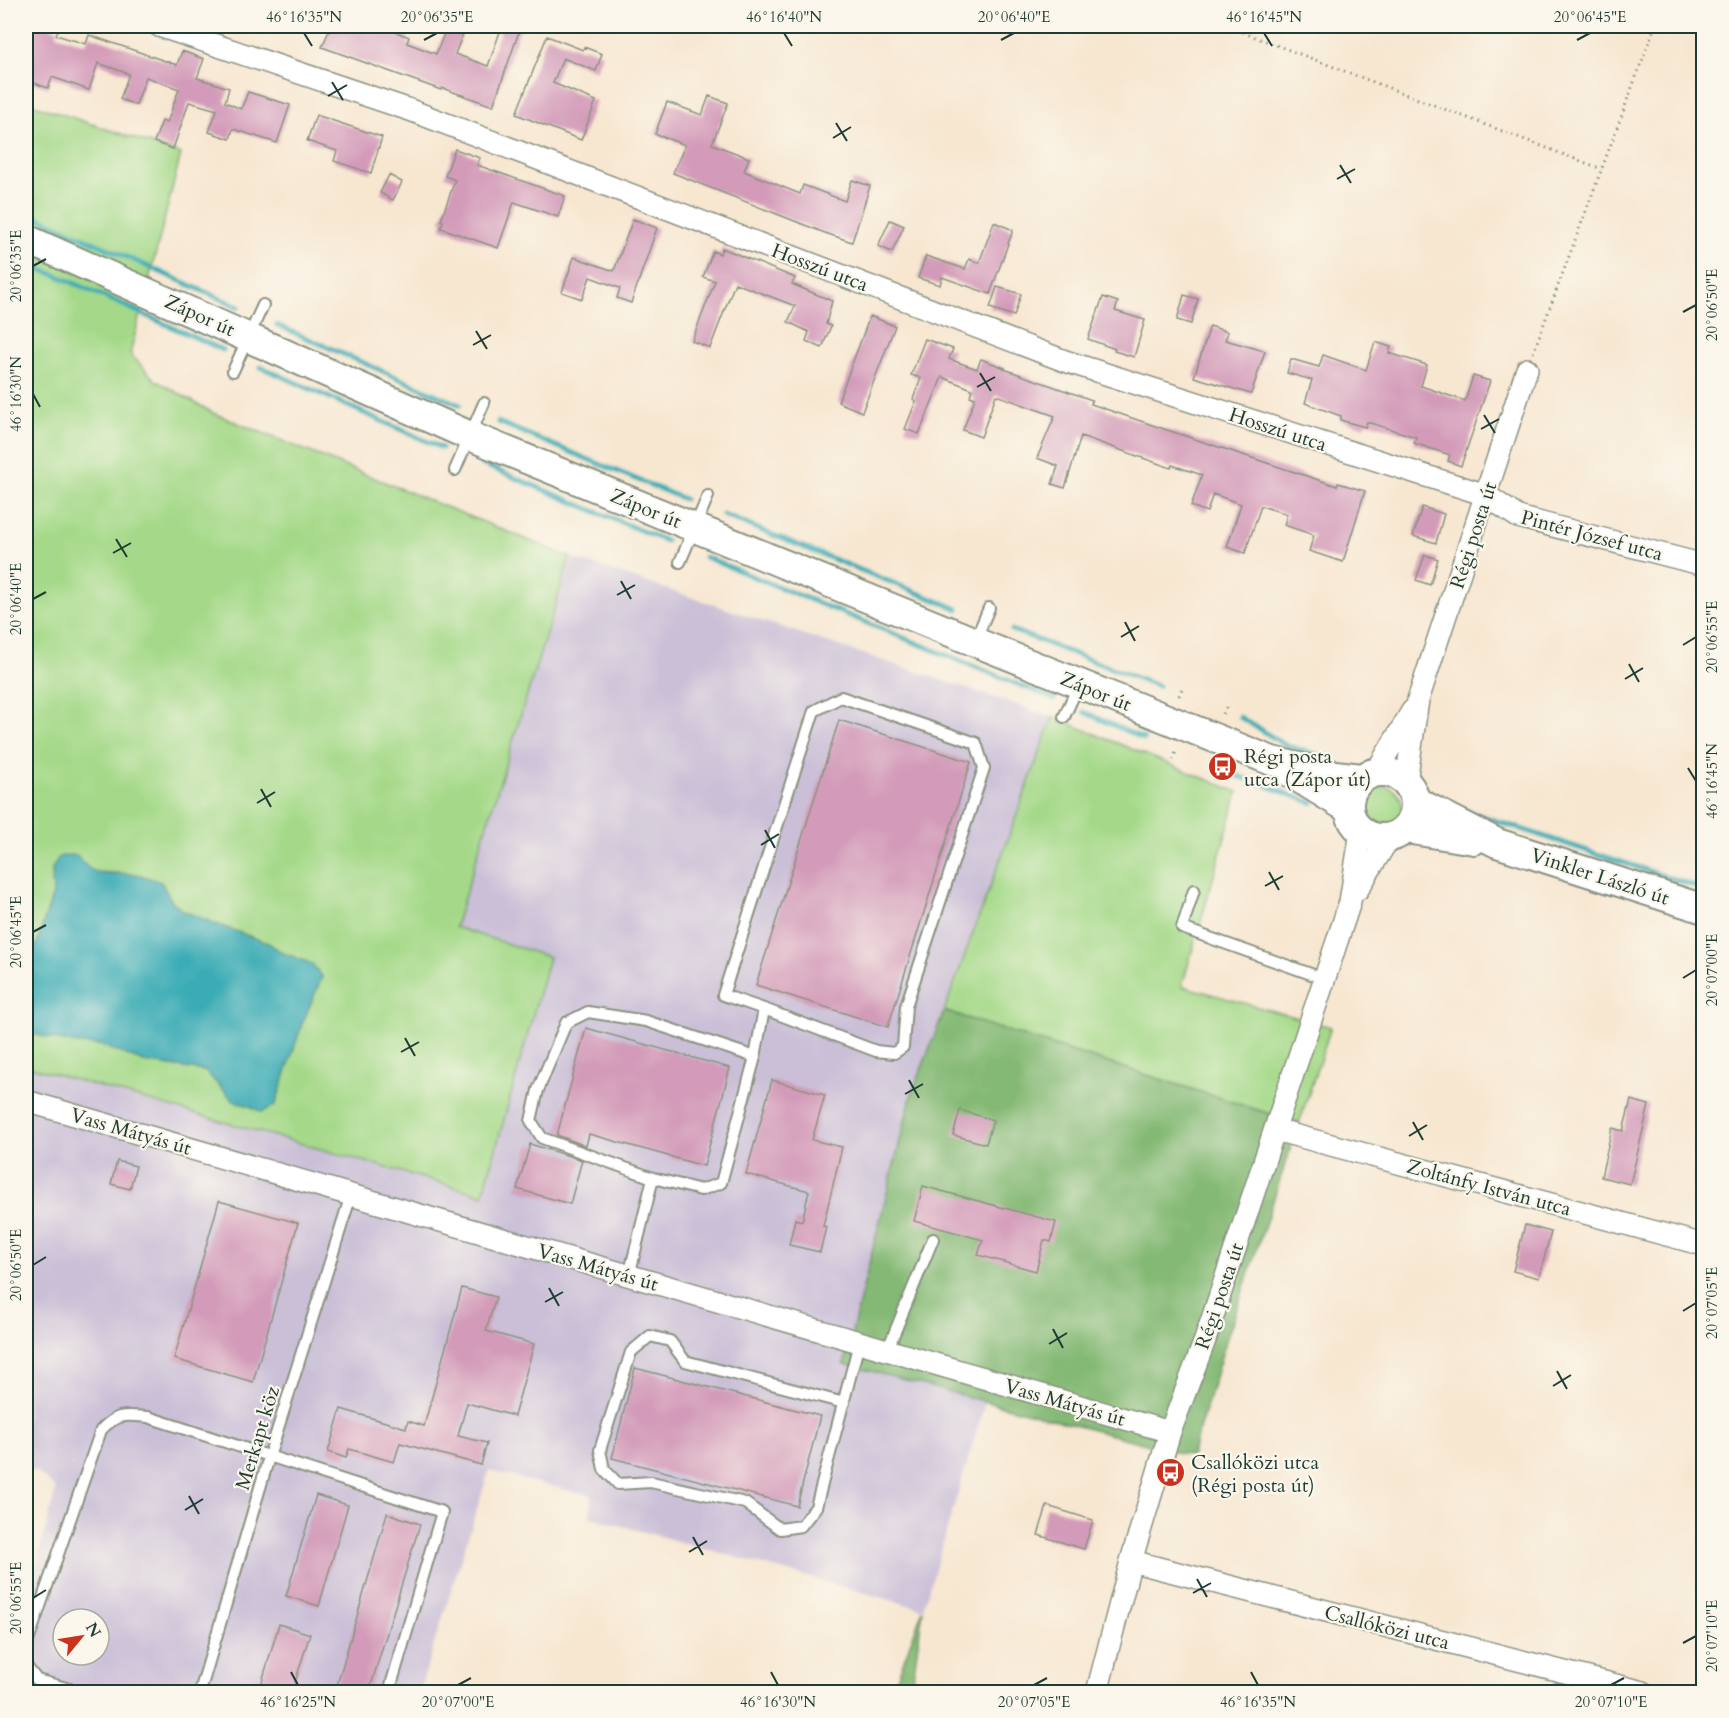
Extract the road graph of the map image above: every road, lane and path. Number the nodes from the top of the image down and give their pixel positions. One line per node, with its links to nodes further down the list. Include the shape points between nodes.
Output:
1 (159, 26): 13 (street, Hosszú utca, via 410,110 1065,361)
2 (1226, 26): 4 (path)
3 (1655, 26): 4 (path)
4 (1602, 168): 8 (path)
5 (26, 239): 7 (street, Zápor út)
6 (263, 305): 7 (lane)
7 (249, 336): 9 (lane); 11 (street, Zápor út)
8 (1527, 369): 13 (street, Régi posta út)
9 (233, 371)
10 (484, 403): 11 (lane)
11 (470, 436): 12 (lane); 15 (street, Zápor út)
12 (455, 470)
13 (1485, 495): 17 (street, Pintér József utca, via 1518,517); 23 (street, Régi posta út)
14 (708, 496): 15 (lane)
15 (694, 528): 16 (lane); 19 (street, Zápor út)
16 (680, 562)
17 (1704, 565)
18 (989, 608): 19 (lane)
19 (975, 642): 20 (street, Zápor út)
20 (1079, 684): 26 (lane); 29 (street, Zápor út)
21 (1183, 686): 22 (path)
22 (1179, 696)
23 (1418, 700): 31 (street, Régi posta út); 33 (street, Régi posta út)
24 (1227, 704): 25 (path)
25 (1223, 714)
26 (1064, 717)
27 (1177, 749): 28 (path)
28 (1173, 760)
29 (1272, 761): 31 (street, Zápor út, via 1335,775); 34 (street, Zápor út)
30 (1220, 766): 32 (path)
31 (1369, 775): 33 (street, via 1397,775); 34 (street, via 1351,792)
32 (1216, 777)
33 (1410, 791): 35 (street, via 1412,821); 36 (street, Vinkler László út)
34 (1355, 820): 35 (street, via 1369,836); 38 (street, Régi posta út)
35 (1397, 833): 36 (street, Vinkler László út); 38 (street, Régi posta út, via 1372,863)
36 (1497, 843): 39 (street, Vinkler László út)
37 (1194, 890): 40 (lane, via 1182,928)
38 (1350, 902): 40 (street, Régi posta út)
39 (1704, 909)
40 (1325, 979): 44 (street, Régi posta út)
41 (764, 1009): 41 (lane, via 723,995 814,711 841,698 976,743 984,768 906,1006 903,1047 894,1053 876,1051); 42 (lane)
42 (755, 1056): 45 (lane, via 721,1183 701,1190); 45 (lane, via 646,1021 588,1012 566,1023 538,1090 531,1121 542,1138)
43 (26, 1101): 46 (street, Vass Mátyás út)
44 (1275, 1130): 48 (street, Zoltánfy István utca); 53 (street, Régi posta út)
45 (653, 1178): 49 (lane)
46 (351, 1196): 49 (street, Vass Mátyás út); 54 (lane, Merkapt köz)
47 (933, 1239): 51 (lane)
48 (1704, 1245)
49 (629, 1276): 50 (street, Vass Mátyás út)
50 (859, 1343): 51 (street, Vass Mátyás út); 52 (lane)
51 (888, 1351): 53 (street, Vass Mátyás út)
52 (844, 1403): 52 (lane, via 816,1507 801,1526 780,1529 745,1503 651,1482 618,1484 604,1469 600,1450 630,1352 650,1336 670,1341 685,1361)
53 (1170, 1432): 55 (street, Régi posta út)
54 (269, 1457): 56 (lane, via 148,1417 112,1419 101,1430); 59 (lane, Merkapt köz); 60 (lane, via 441,1512)
55 (1131, 1561): 61 (street, Régi posta út); 62 (street, Csallóközi utca)
56 (26, 1647)
57 (26, 1666): 58 (lane, via 37,1680)
58 (81, 1692)
59 (200, 1692)
60 (389, 1692)
61 (1097, 1692)
62 (1643, 1692)

